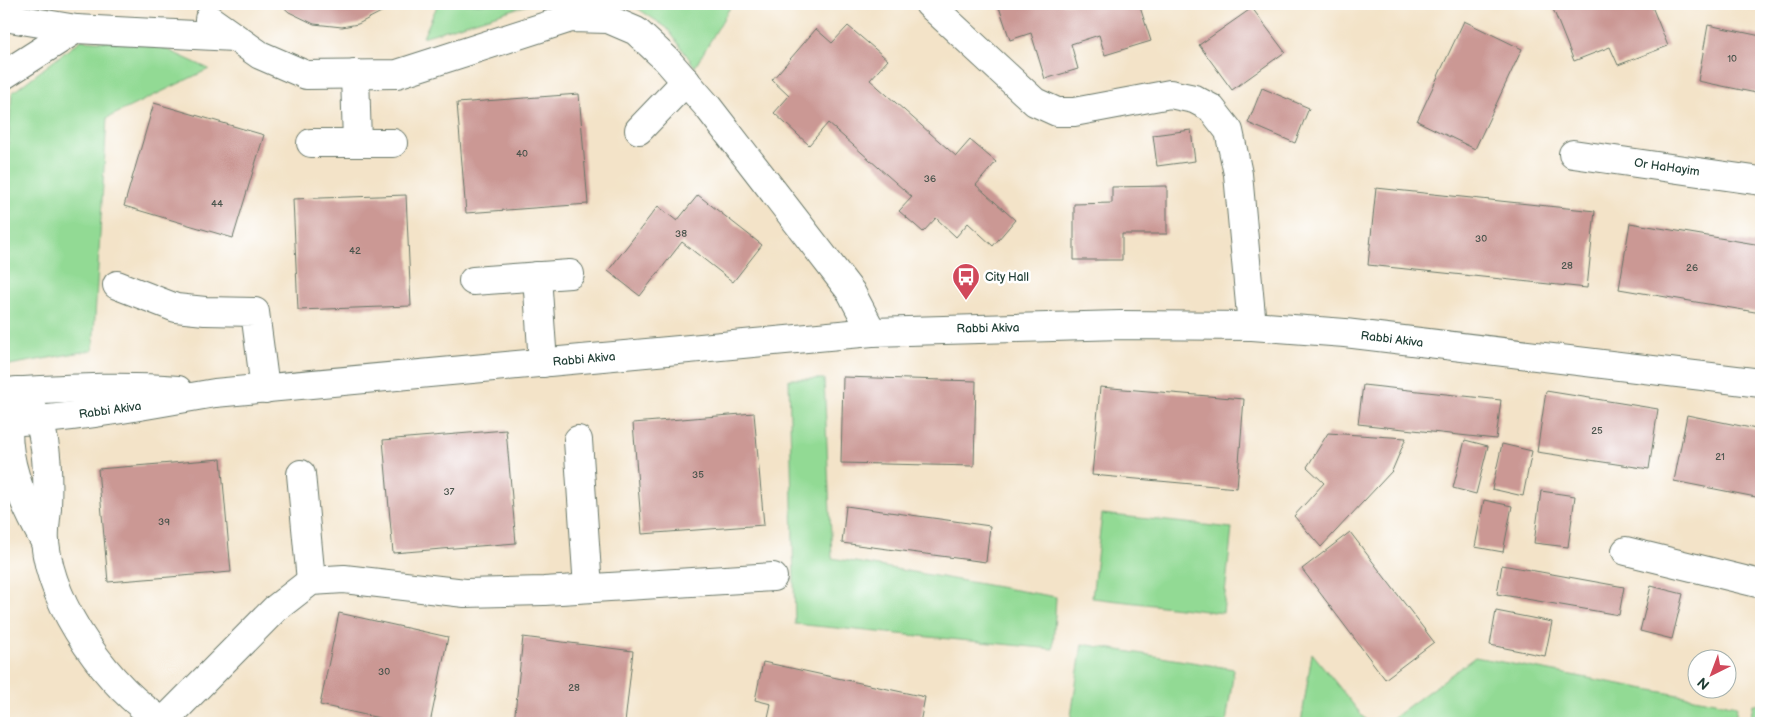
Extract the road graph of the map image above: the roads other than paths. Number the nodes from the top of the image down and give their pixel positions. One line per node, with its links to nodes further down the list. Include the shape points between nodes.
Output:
1 (929, 4): 19 (street, via 1035,102 1057,112 1074,112 1170,94 1194,99 1211,108 1230,131 1238,174)
2 (4, 17): 4 (street)
3 (209, 19): 5 (street)
4 (76, 29): 5 (street); 7 (street)
5 (234, 37): 6 (street, via 260,55 306,75)
6 (354, 74): 8 (street, via 397,74 571,18 608,19 636,31); 11 (street)
7 (4, 75)
8 (686, 81): 9 (street); 20 (street, via 851,292)
9 (639, 130)
10 (311, 143): 11 (street)
11 (358, 143): 12 (street)
12 (393, 143)
13 (1573, 154): 14 (street, Or HaHayim)
14 (1761, 181)
15 (570, 274): 16 (street)
16 (537, 276): 17 (street); 21 (street)
17 (473, 281)
18 (117, 285): 23 (street, via 176,308 255,312)
19 (1252, 326): 20 (street, Rabbi Akiva, via 1121,325); 22 (street, Rabbi Akiva)
20 (872, 332): 21 (street, Rabbi Akiva)
21 (543, 363): 23 (street, Rabbi Akiva)
22 (1761, 383)
23 (265, 389): 25 (street, Rabbi Akiva)
24 (10, 391): 25 (street, Rabbi Akiva, via 135,386); 26 (street); 27 (street)
25 (214, 393): 26 (street, Rabbi Akiva)
26 (39, 420): 27 (street, Rabbi Akiva); 30 (street, via 48,485)
27 (4, 422): 30 (street, via 10,469 21,499)
28 (578, 440): 35 (street)
29 (301, 474): 33 (street)
30 (45, 542): 36 (street, via 54,578 75,629 104,668 143,709)
31 (1626, 550): 34 (street)
32 (773, 577): 35 (street)
33 (311, 581): 35 (street, via 344,579 465,593); 36 (street, via 275,609)
34 (1761, 584)
35 (588, 588)
36 (164, 723)

